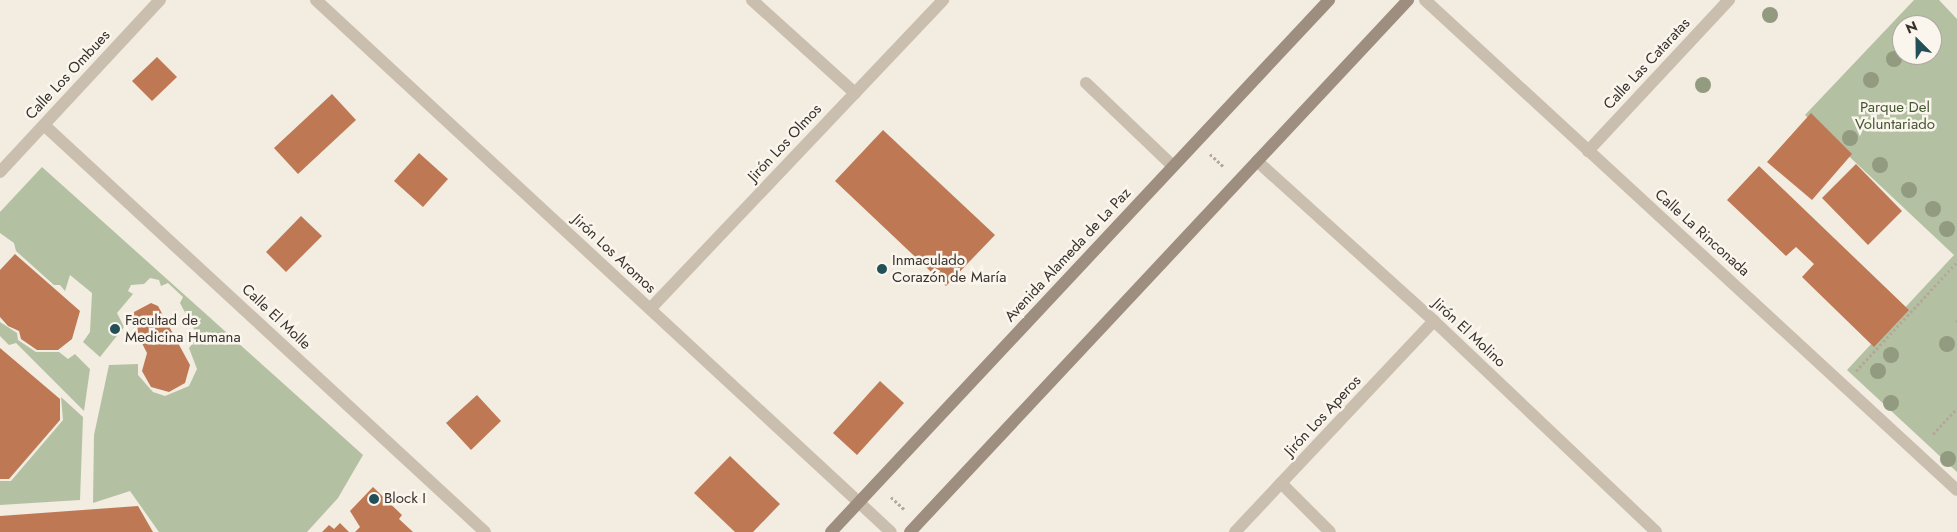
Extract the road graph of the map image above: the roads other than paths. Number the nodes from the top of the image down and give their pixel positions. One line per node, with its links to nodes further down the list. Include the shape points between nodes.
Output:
1 (160, 0): 11 (street, Calle Los Ombues)
2 (316, 0): 16 (street, Jirón Los Aromos)
3 (752, 0): 10 (street)
4 (942, 0): 10 (street, Jirón Los Olmos)
5 (1329, 0): 14 (street, Avenida Alameda de La Paz)
6 (1408, 0): 13 (street)
7 (1425, 0): 12 (street, Calle La Rinconada)
8 (1730, 0): 12 (street, Calle Las Cataratas)
9 (1086, 82): 14 (street)
10 (855, 93): 16 (street, Jirón Los Olmos)
11 (44, 125): 15 (street, Calle Los Ombues); 21 (street, Calle El Molle)
12 (1588, 151): 19 (street, Calle La Rinconada)
13 (1257, 161): 17 (street, Jirón El Molino); 24 (street)
14 (1173, 166): 20 (street, Avenida Alameda de La Paz)
15 (0, 172)
16 (650, 309): 20 (street, Jirón Los Aromos)
17 (1434, 322): 18 (street, Jirón Los Aperos); 27 (street, Jirón El Molino)
18 (1281, 483): 25 (street, Jirón Los Aperos); 26 (street)
19 (1957, 490)
20 (859, 502): 22 (street, Avenida Alameda de La Paz); 23 (street, Jirón Los Aromos)
21 (485, 532)
22 (831, 532)
23 (891, 532)
24 (910, 532)
25 (1235, 532)
26 (1330, 532)
27 (1656, 532)

